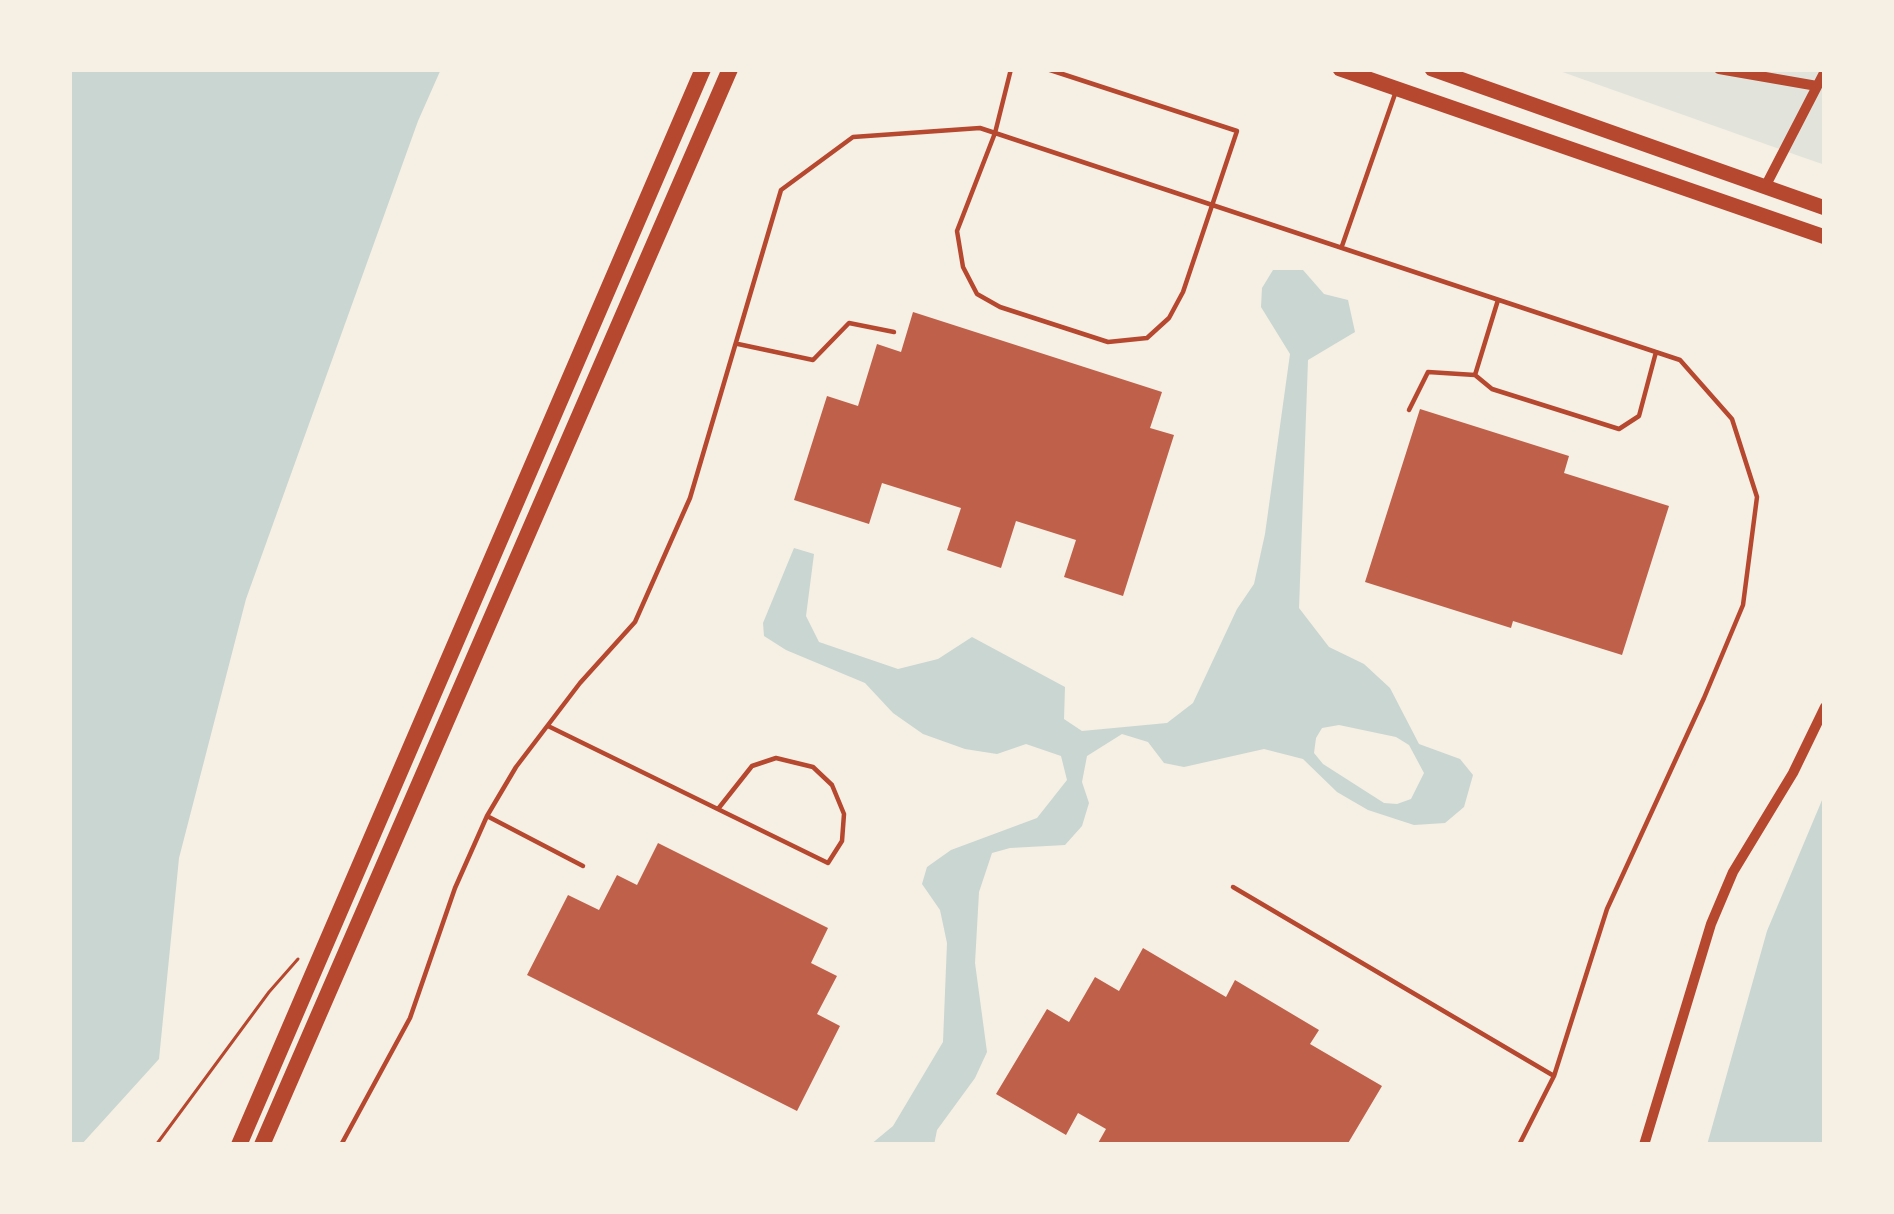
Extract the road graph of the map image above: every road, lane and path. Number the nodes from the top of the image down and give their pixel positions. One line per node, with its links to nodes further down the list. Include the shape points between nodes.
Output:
1 (703, 69): 32 (main road)
2 (730, 69): 33 (main road)
3 (1011, 69): 11 (lane)
4 (1047, 69): 13 (lane, via 1237,130)
5 (1340, 69): 10 (main road)
6 (1432, 69): 12 (main road)
7 (1719, 69): 9 (street)
8 (1825, 71): 9 (street)
9 (1817, 86): 12 (street)
10 (1396, 89): 15 (main road); 16 (lane)
11 (994, 133): 13 (lane); 13 (lane, via 957,231 977,294 1000,307 1108,342 1147,338 1183,292); 19 (lane, via 853,137 781,190)
12 (1765, 187): 14 (main road)
13 (1215, 205): 16 (lane)
14 (1825, 208)
15 (1825, 237)
16 (1342, 246): 17 (lane)
17 (1498, 298): 20 (lane); 21 (lane)
18 (894, 332): 19 (lane, via 850,323 813,360)
19 (738, 344): 24 (lane, via 690,498 635,622)
20 (1656, 352): 21 (lane, via 1639,416 1619,429 1492,389); 30 (lane, via 1680,360 1732,419 1757,496 1743,604 1607,909)
21 (1474, 375): 22 (lane, via 1427,372)
22 (1408, 410)
23 (1825, 707): 36 (street, via 1711,924)
24 (548, 726): 25 (lane); 26 (lane)
25 (718, 809): 25 (lane, via 828,863 842,841 844,814 813,766 776,758 752,766)
26 (487, 816): 27 (lane); 34 (lane, via 410,1018)
27 (583, 866)
28 (1233, 887): 30 (lane)
29 (308, 948): 31 (path)
30 (1554, 1076): 35 (lane)
31 (156, 1145)
32 (239, 1145)
33 (262, 1145)
34 (341, 1145)
35 (1519, 1145)
36 (1644, 1145)

